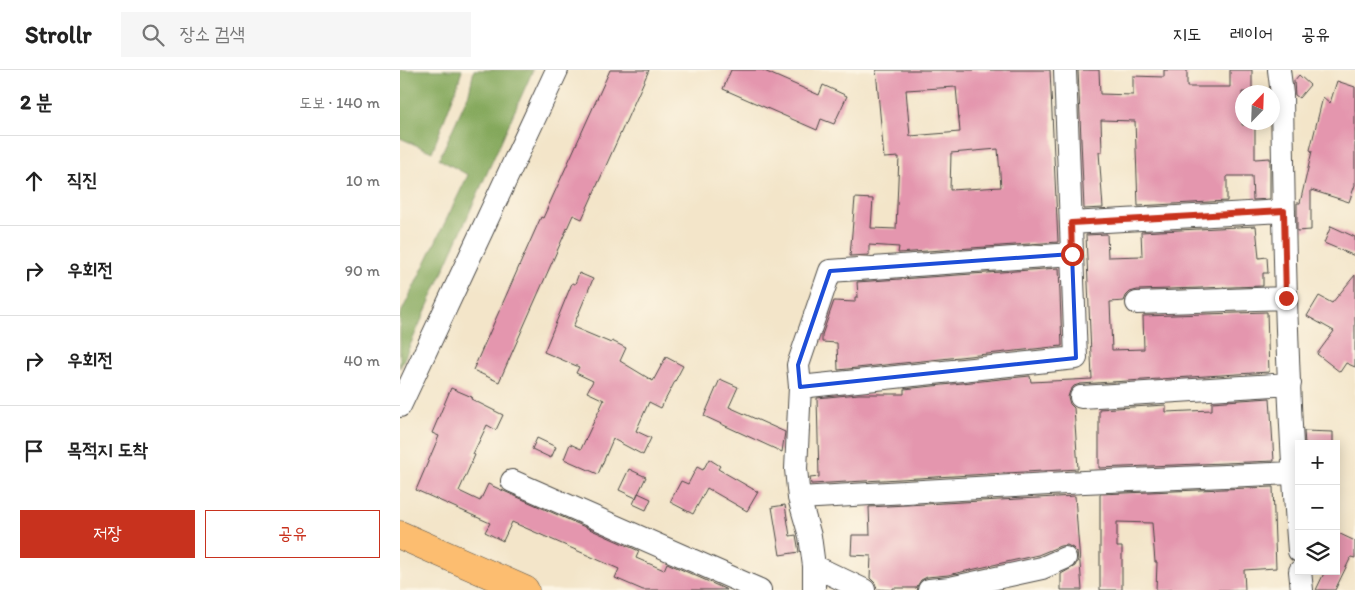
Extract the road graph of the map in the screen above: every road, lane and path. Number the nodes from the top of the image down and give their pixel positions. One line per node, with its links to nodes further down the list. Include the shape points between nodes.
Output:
1 (557, 70): 12 (street)
2 (1065, 70): 5 (street)
3 (1279, 70): 4 (street)
4 (1284, 211): 5 (street); 7 (street)
5 (1071, 223): 6 (street)
6 (1072, 254): 10 (street, via 830,271 798,365); 10 (street, via 1076,358)
7 (1286, 298): 8 (street); 9 (street)
8 (1137, 303)
9 (1290, 384): 11 (street); 13 (street)
10 (800, 387): 15 (street, via 796,469)
11 (1081, 397)
12 (400, 406)
13 (1293, 473): 15 (street); 16 (street)
14 (512, 481): 22 (street)
15 (799, 498): 19 (street, via 810,536)
16 (1297, 530)
17 (400, 535): 21 (main road)
18 (1065, 558): 25 (street, via 1042,568)
19 (814, 566): 23 (street); 24 (street)
20 (1300, 575): 26 (street)
21 (525, 590)
22 (760, 590)
23 (814, 590)
24 (864, 590)
25 (929, 590)
26 (1302, 590)

